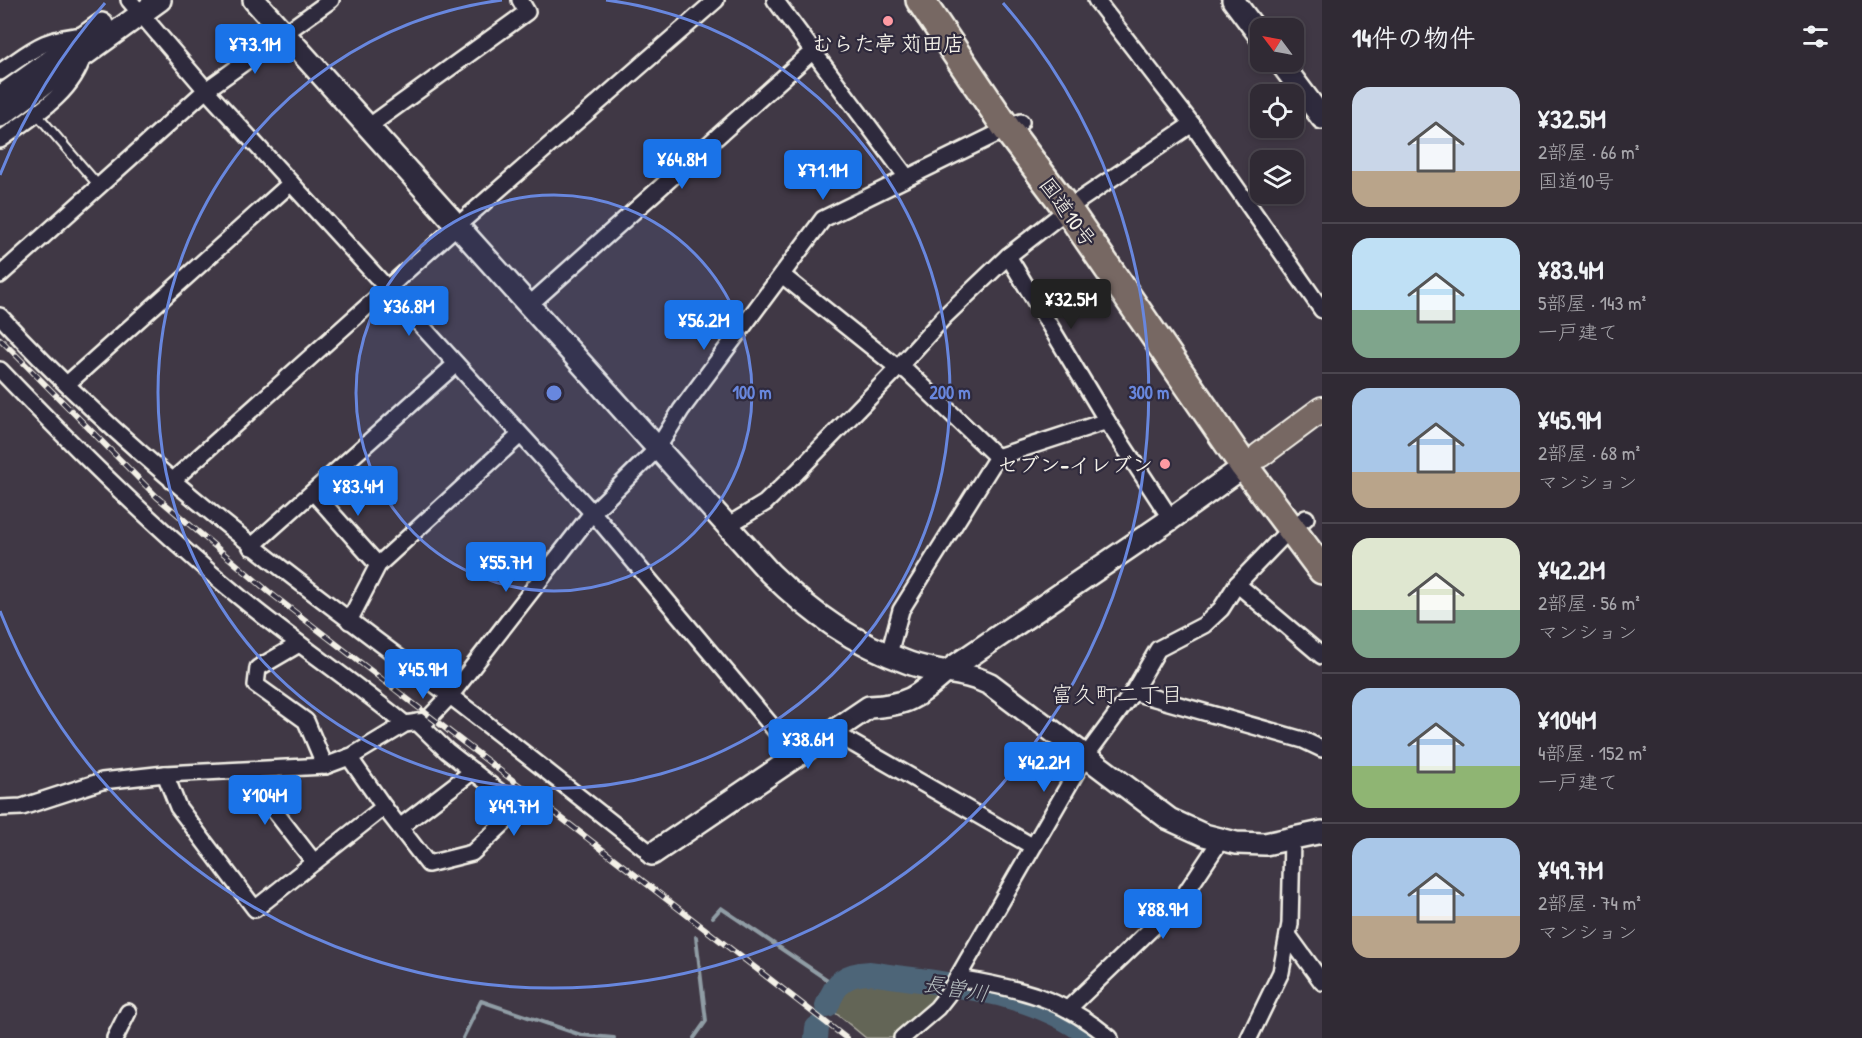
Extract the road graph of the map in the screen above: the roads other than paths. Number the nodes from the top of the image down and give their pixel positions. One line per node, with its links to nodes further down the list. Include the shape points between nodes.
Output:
1 (160, 0): 11 (street)
2 (254, 0): 13 (street)
3 (331, 0): 13 (street)
4 (520, 0): 25 (street, via 527,12)
5 (716, 0): 31 (street)
6 (775, 0): 15 (street)
7 (920, 0): 24 (highway, 国道10号)
8 (932, 0): 24 (highway, 国道10号)
9 (1096, 0): 23 (street)
10 (1233, 0): 12 (street)
11 (134, 4): 14 (street); 18 (street)
12 (1250, 23)
13 (285, 33): 18 (street); 25 (street)
14 (84, 45): 16 (street, via 58,37 40,44); 19 (street); 20 (street, via 79,68 67,88); 21 (street)
15 (813, 51): 27 (street); 36 (street)
16 (0, 72)
17 (1288, 72): 22 (street)
18 (206, 90): 28 (street); 29 (street)
19 (0, 97)
20 (36, 113): 26 (street); 29 (lane)
21 (0, 116)
22 (1322, 118)
23 (1192, 124): 30 (street); 37 (street)
24 (1014, 126): 27 (street); 30 (highway, 国道10号)
25 (368, 127): 31 (street)
26 (0, 140)
27 (906, 177): 33 (street, via 823,219)
28 (291, 183): 35 (street); 42 (street)
29 (99, 186): 34 (street)
30 (1072, 206): 32 (street); 48 (highway, 国道10号)
31 (458, 225): 35 (street); 36 (street)
32 (1008, 256): 40 (street); 44 (street)
33 (782, 275): 40 (street); 46 (street)
34 (0, 276)
35 (386, 288): 39 (street); 49 (street)
36 (529, 305): 46 (street)
37 (1322, 310)
38 (0, 316): 42 (street)
39 (456, 364): 45 (street); 50 (street)
40 (898, 368): 47 (street, via 907,371); 54 (street, via 765,503)
41 (0, 370): 61 (street, via 171,537)
42 (67, 384): 49 (street)
43 (1322, 409): 48 (main road)
44 (1107, 421): 47 (street); 52 (street)
45 (520, 435): 51 (street); 57 (street)
46 (657, 448): 51 (street); 54 (street)
47 (997, 457): 62 (street, via 901,610)
48 (1252, 460): 52 (street); 53 (highway, 国道10号)
49 (172, 481): 56 (street)
50 (313, 492): 56 (street); 57 (street)
51 (592, 513): 66 (street); 70 (street)
52 (1171, 519): 64 (street)
53 (1299, 523): 55 (highway, 国道10号); 58 (highway, 国道10号); 59 (street)
54 (727, 526): 62 (street, via 806,607)
55 (1322, 542)
56 (251, 547): 60 (street)
57 (378, 565): 60 (street)
58 (1322, 570)
59 (1237, 584): 63 (street); 65 (street, via 1221,609 1204,625 1158,649)
60 (349, 621): 66 (street)
61 (299, 644): 67 (street); 73 (street, via 258,669 256,685 306,721)
62 (889, 654): 64 (street)
63 (1322, 656)
64 (946, 672): 68 (street, via 921,694 898,705 869,707); 71 (street, via 990,684)
65 (1133, 692): 69 (street, via 1303,740); 71 (street)
66 (450, 696): 67 (street, via 426,721); 84 (street)
67 (411, 723): 72 (street); 75 (street)
68 (831, 731): 70 (street); 83 (street)
69 (1322, 749)
70 (796, 755): 84 (street)
71 (1085, 756): 82 (street, via 1169,819); 83 (street)
72 (350, 757): 73 (street); 77 (street)
73 (325, 766): 74 (street)
74 (250, 771): 76 (street); 85 (street, via 256,787)
75 (473, 771): 79 (street); 79 (street, via 520,808 472,853 428,864)
76 (165, 774): 78 (street, via 93,782 22,807); 85 (street, via 178,807 255,909)
77 (384, 807): 79 (street); 85 (street)
78 (0, 808)
79 (400, 827)
80 (1322, 832): 81 (street)
81 (1292, 840): 82 (street, via 1265,844); 86 (street)
82 (1220, 841): 89 (street, via 1181,900)
83 (1032, 846): 88 (street)
84 (652, 854)
85 (314, 862)
86 (1288, 935): 87 (street); 94 (street, via 1281,972)
87 (1322, 982)
88 (953, 984): 89 (street, via 1023,989); 92 (street, via 938,1008)
89 (1068, 1008): 93 (street)
90 (128, 1012): 91 (street)
91 (115, 1038)
92 (902, 1038)
93 (1110, 1038)
94 (1249, 1038)

